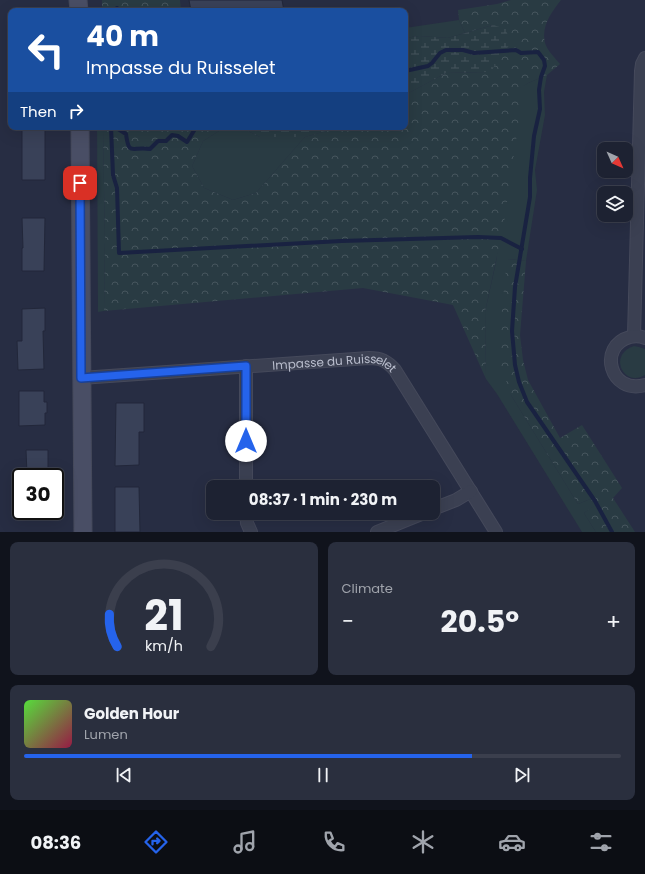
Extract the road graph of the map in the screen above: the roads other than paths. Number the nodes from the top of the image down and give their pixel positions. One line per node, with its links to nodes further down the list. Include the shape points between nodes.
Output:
1 (645, 58): 3 (street, via 641,71)
2 (80, 130): 5 (street)
3 (639, 337): 6 (street, via 626,338 614,349 611,356 612,372 630,386)
4 (246, 366): 5 (street, Impasse du Ruisselet); 7 (street); 8 (street, Impasse du Ruisselet, via 369,358 385,361 395,370)
5 (81, 378): 12 (street)
6 (645, 385)
7 (246, 480)
8 (471, 491): 9 (street); 15 (street, Impasse du Ruisselet)
9 (440, 506)
10 (247, 520): 13 (street)
11 (407, 520): 14 (street)
12 (82, 532)
13 (251, 532)
14 (377, 532)
15 (496, 532)

